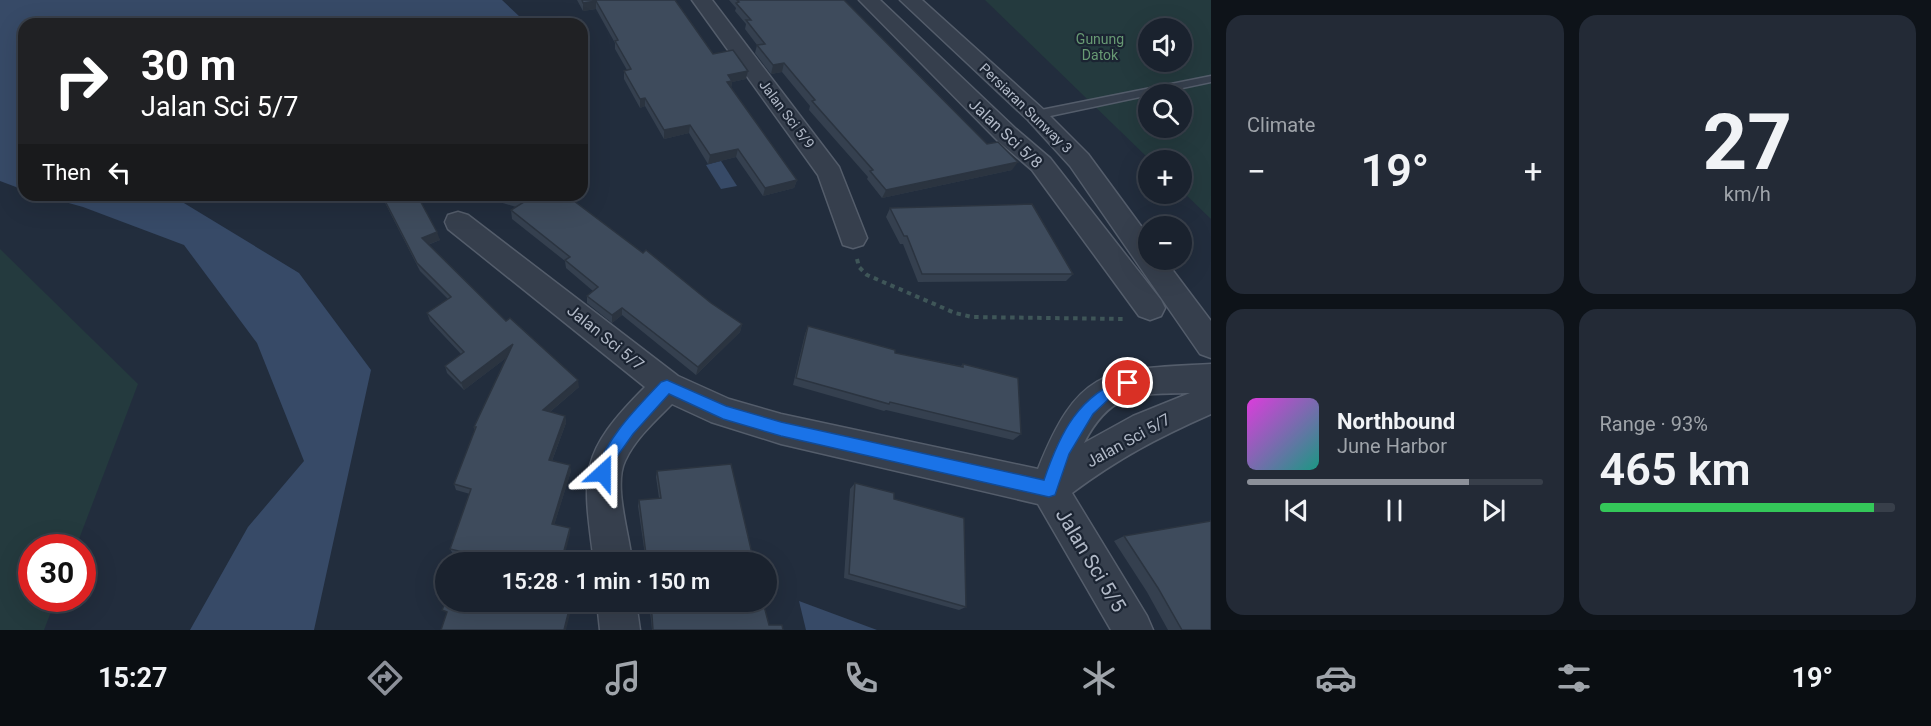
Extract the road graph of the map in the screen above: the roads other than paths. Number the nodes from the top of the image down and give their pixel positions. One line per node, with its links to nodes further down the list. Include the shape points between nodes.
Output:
1 (702, 0): 7 (street, Jalan Sci 5/9, via 830,173)
2 (869, 0): 10 (street, Jalan Sci 5/8, via 1041,164)
3 (910, 0): 5 (street, Persiaran Sunway 3)
4 (1211, 79): 5 (lane)
5 (1036, 115): 8 (street, Persiaran Sunway 3, via 1079,160)
6 (458, 222): 13 (street, Jalan Sci 5/7)
7 (853, 238)
8 (1138, 243)
9 (1157, 270): 11 (street, Persiaran Sunway 3)
10 (1150, 308)
11 (1211, 345)
12 (1211, 378): 15 (street, Jalan Sci 5/7, via 1128,383 1104,393 1087,410 1062,451)
13 (667, 386): 15 (street, Jalan Sci 5/7, via 723,412 781,429); 16 (street, via 627,429 603,473)
14 (1211, 399): 15 (street, Jalan Sci 5/7, via 1100,452)
15 (1049, 489): 19 (street, Jalan Sci 5/5)
16 (612, 552)
17 (618, 612): 18 (street)
18 (620, 630)
19 (1133, 630)

